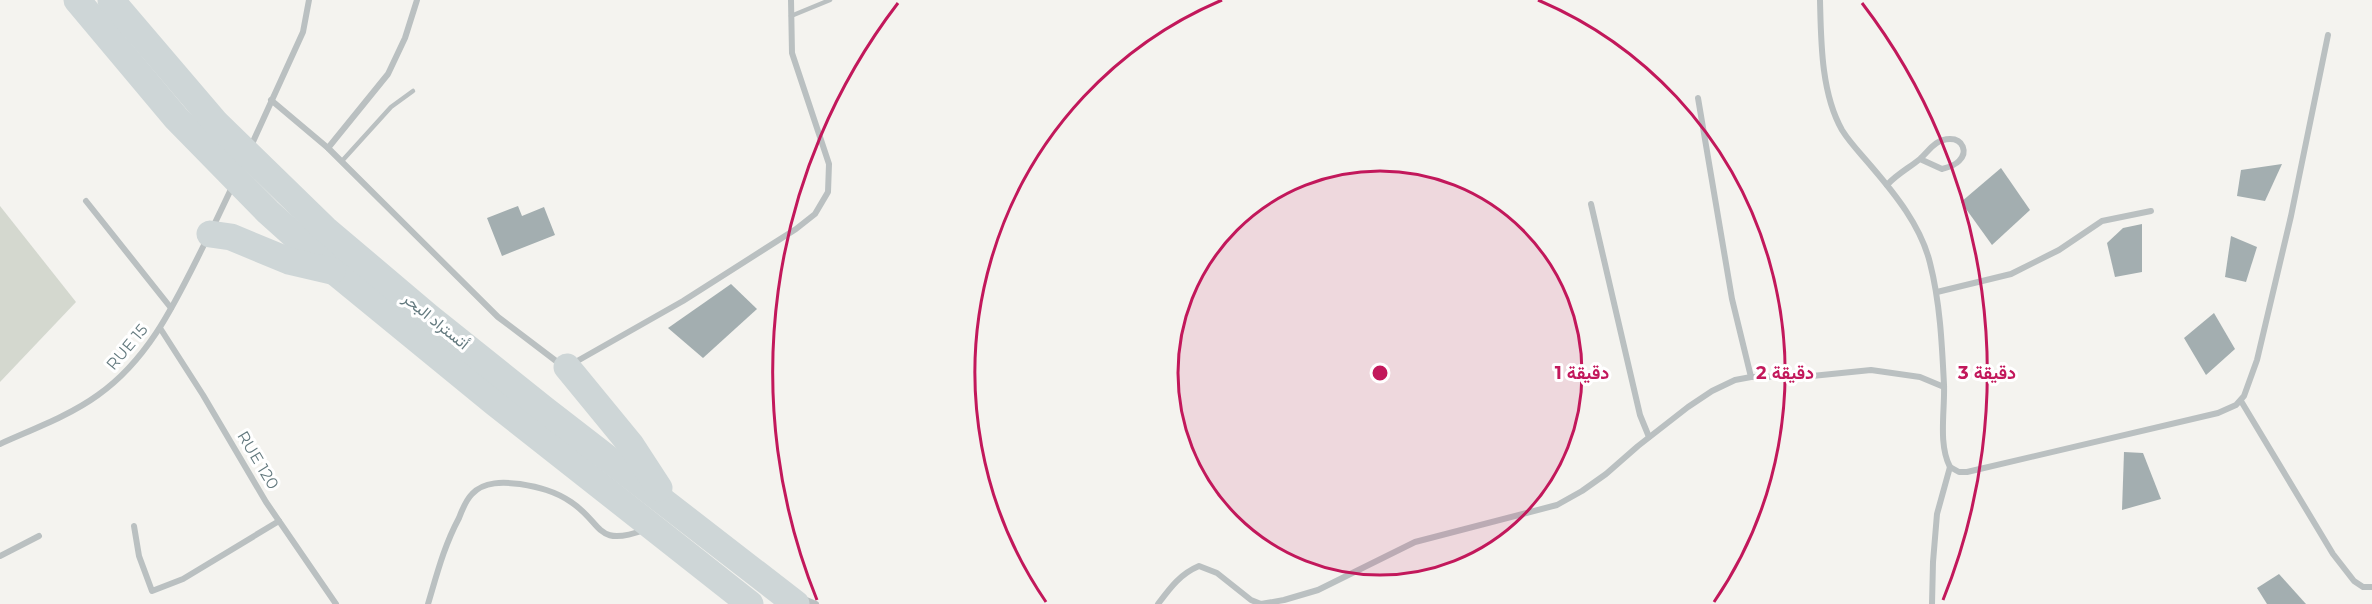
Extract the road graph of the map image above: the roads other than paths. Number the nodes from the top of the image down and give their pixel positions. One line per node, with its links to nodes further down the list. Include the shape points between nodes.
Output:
1 (77, 0): 23 (highway, أتستراد البحر, via 176,118 268,212)
2 (111, 0): 34 (highway, أتستراد البحر, via 216,123 325,229 429,317)
3 (309, 0): 12 (street, via 303,32)
4 (417, 0): 13 (street, via 388,74)
5 (790, 0): 8 (street)
6 (830, 0): 8 (lane)
7 (1820, 0): 18 (street, via 1826,77 1835,114 1856,149)
8 (790, 16): 27 (street, via 792,53 829,165 828,192 815,214 683,301)
9 (2328, 35): 30 (street, via 2271,302 2252,380)
10 (413, 92): 16 (lane, via 391,107)
11 (1698, 98): 28 (street, via 1732,299)
12 (271, 100): 13 (street); 14 (street)
13 (328, 148): 16 (street)
14 (245, 159)
15 (1920, 159): 15 (street, via 1944,140 1957,140 1964,148 1958,163 1942,169); 18 (street)
16 (342, 161): 27 (street, via 498,317)
17 (240, 170): 22 (street, RUE 15)
18 (1887, 185): 24 (street, via 1919,233)
19 (86, 201): 25 (street)
20 (1591, 204): 31 (street, via 1640,415)
21 (2151, 211): 24 (street, via 2102,221 2059,250 2011,274)
22 (215, 223): 23 (highway, via 231,237 289,261); 25 (street, RUE 15)
23 (336, 272): 37 (highway, أتستراد البحر)
24 (1937, 292): 29 (street)
25 (171, 308): 26 (street, RUE 15)
26 (160, 328): 32 (street, RUE 15, via 124,375 98,396); 35 (street, RUE 120)
27 (567, 367): 34 (highway, via 631,445)
28 (1751, 377): 29 (street, via 1871,370 1920,377); 31 (street, via 1712,391)
29 (1944, 387): 33 (street, via 1944,444)
30 (2241, 401): 33 (street, via 2218,413 1967,472); 40 (street, via 2333,554 2354,581)
31 (1649, 437): 46 (street, via 1606,474 1557,505 1415,542 1318,590 1261,604 1217,573 1199,566 1185,572)
32 (0, 444)
33 (1950, 467): 47 (street, via 1937,514)
34 (671, 507): 41 (highway, أتستراد البحر)
35 (279, 521): 36 (street, via 183,579 152,591 139,556); 42 (street, RUE 120)
36 (134, 526)
37 (653, 527): 43 (street, via 615,536 600,532 572,502 543,488 506,483 486,485 473,493 446,544); 44 (highway, أتستراد البحر)
38 (39, 536): 39 (street)
39 (0, 556)
40 (2372, 587)
41 (786, 596): 45 (street)
42 (336, 604)
43 (428, 604)
44 (750, 604)
45 (816, 604)
46 (1158, 604)
47 (1932, 604)

